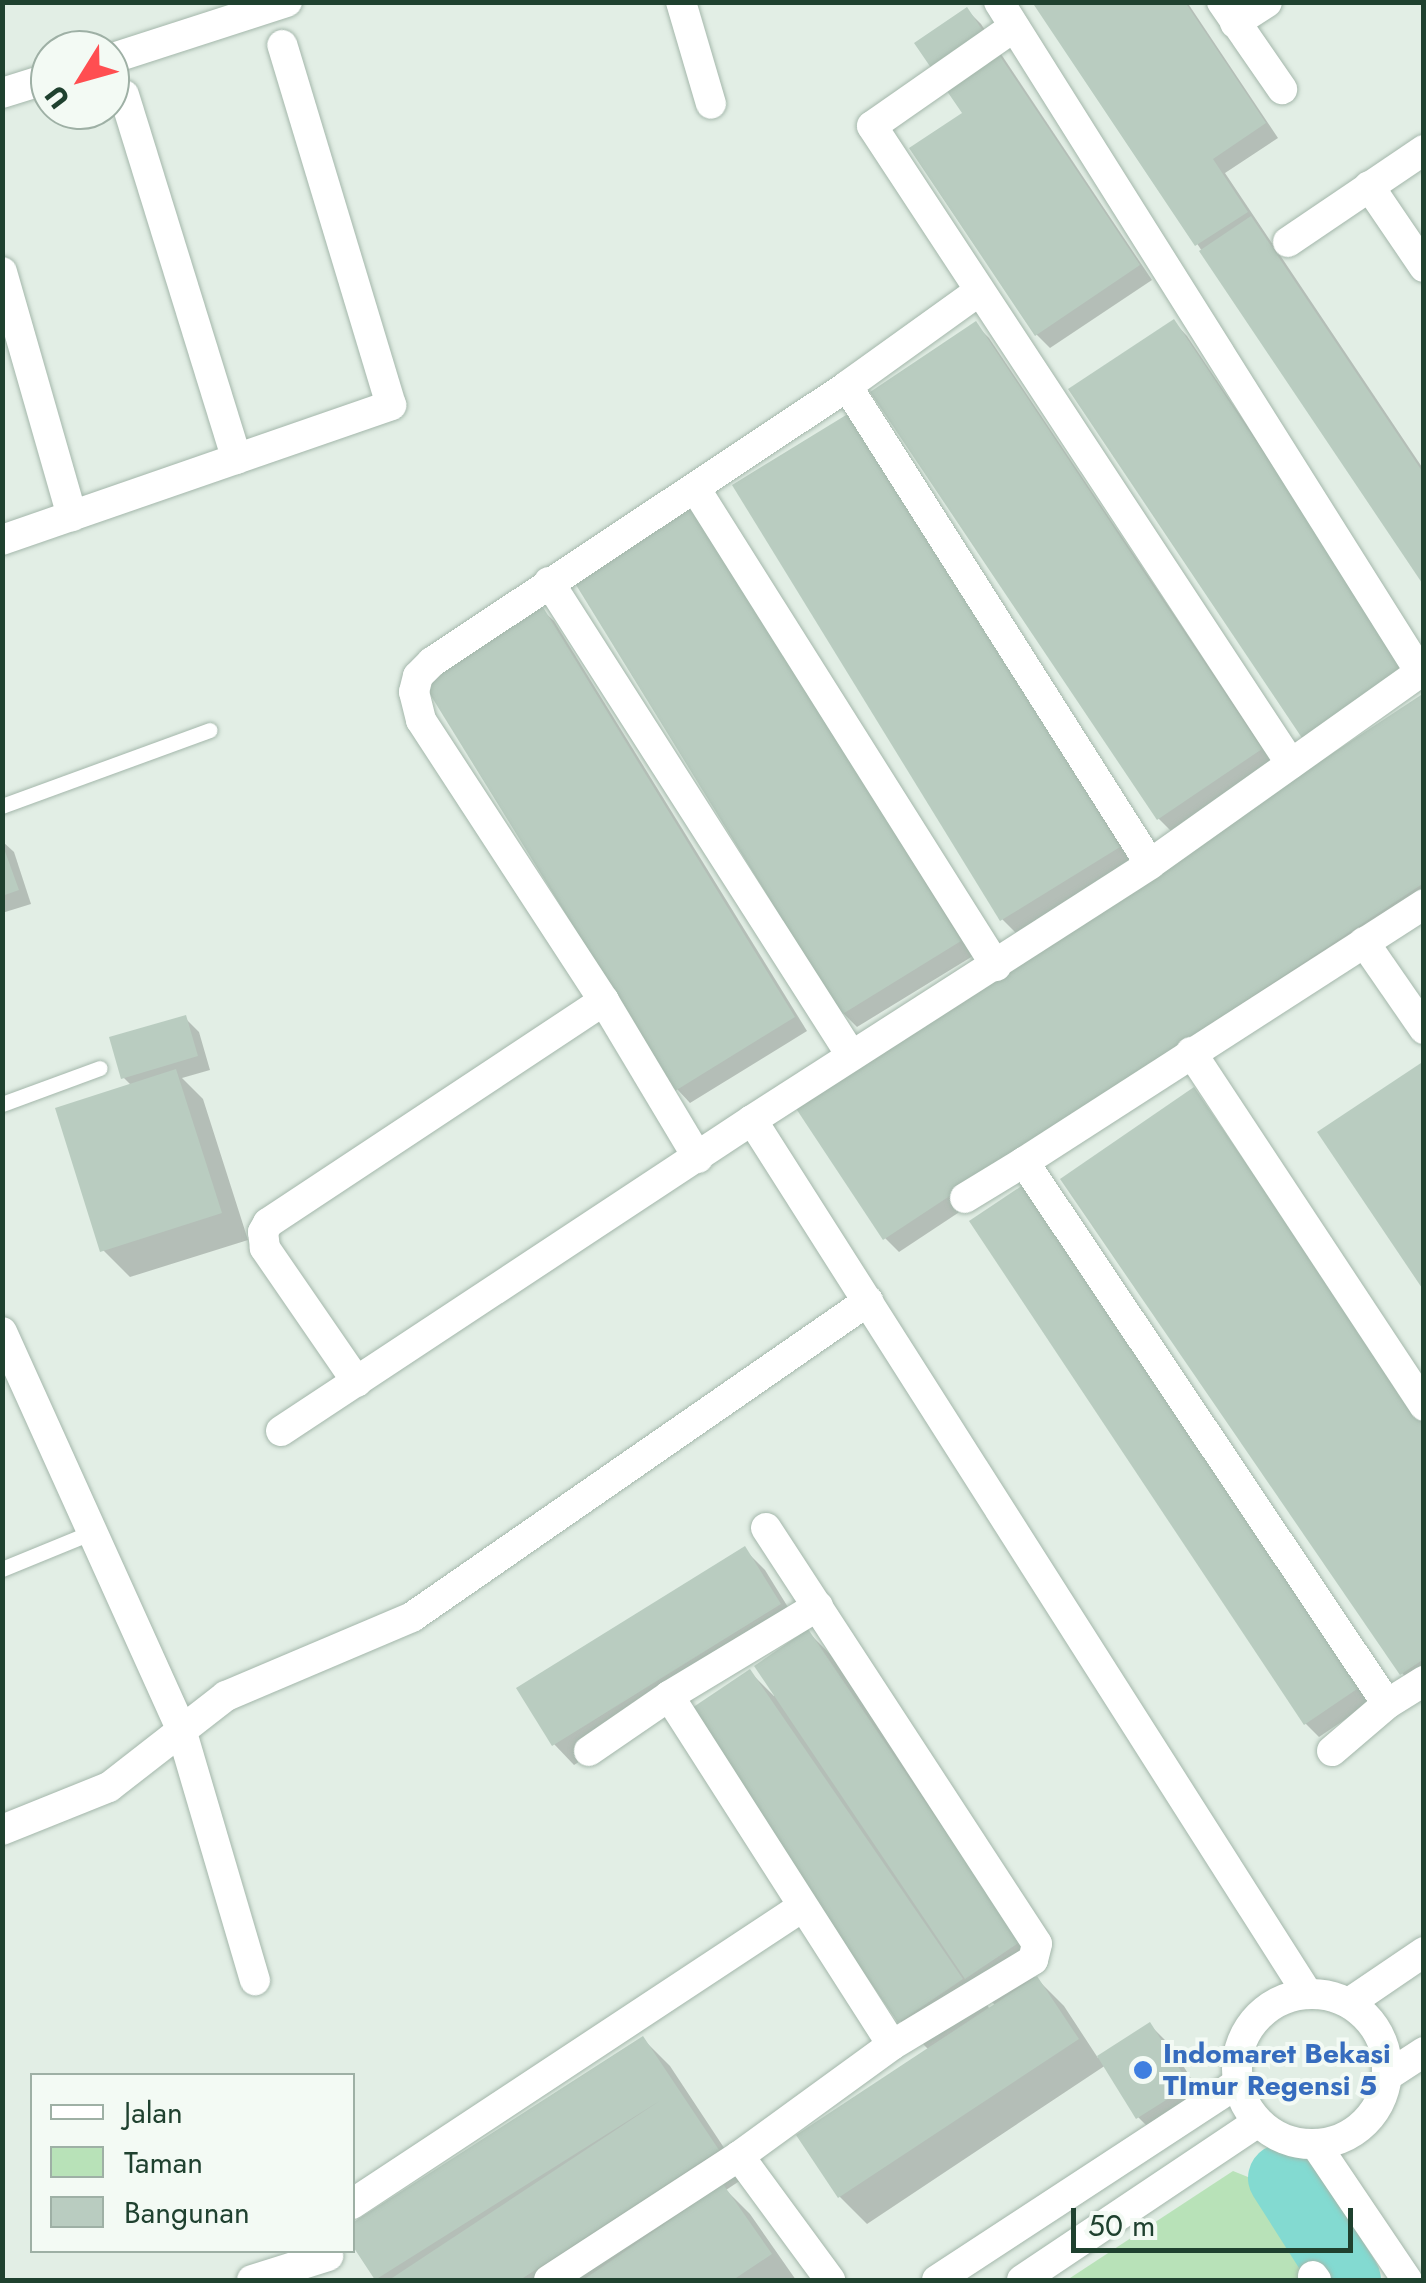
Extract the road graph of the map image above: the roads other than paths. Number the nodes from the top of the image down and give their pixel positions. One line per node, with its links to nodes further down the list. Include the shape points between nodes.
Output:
1 (287, 2): 7 (street)
2 (681, 2): 11 (street)
3 (1268, 2): 4 (street)
4 (1229, 13): 9 (street)
5 (1006, 15): 18 (street, via 872,126); 25 (street)
6 (282, 45): 20 (street, via 391,405)
7 (130, 53)
8 (30, 84): 10 (street)
9 (1282, 89)
10 (2, 93)
11 (711, 104)
12 (130, 114): 20 (street)
13 (1424, 150): 14 (street)
14 (1369, 186): 15 (street); 16 (street)
15 (1288, 242)
16 (1424, 267)
17 (2, 272): 22 (street)
18 (980, 291): 19 (street); 27 (street)
19 (848, 386): 21 (street); 29 (street)
20 (238, 458): 22 (street)
21 (695, 488): 24 (street); 32 (street)
22 (72, 516): 23 (street)
23 (2, 540)
24 (549, 582): 33 (street, via 432,662 414,692 421,720); 36 (street)
25 (1422, 671): 27 (street)
26 (210, 730): 28 (lane)
27 (1290, 764): 29 (street)
28 (2, 806)
29 (1150, 864): 32 (street)
30 (1424, 904): 31 (street)
31 (1364, 942): 34 (street); 35 (street)
32 (996, 966): 36 (street)
33 (604, 1001): 40 (street); 45 (street, via 268,1223 264,1248)
34 (1424, 1030)
35 (1191, 1052): 41 (street); 46 (street)
36 (851, 1054): 39 (street)
37 (100, 1068): 38 (lane)
38 (2, 1104)
39 (752, 1120): 40 (street); 43 (street)
40 (698, 1158): 45 (street)
41 (1024, 1162): 42 (street); 54 (street)
42 (966, 1198)
43 (868, 1301): 55 (street, via 412,1617 226,1696); 62 (street)
44 (2, 1332): 49 (street)
45 (357, 1382): 47 (street)
46 (1424, 1406)
47 (281, 1431)
48 (766, 1528): 51 (street)
49 (92, 1532): 50 (lane); 55 (street)
50 (2, 1569)
51 (818, 1606): 53 (street); 64 (street, via 1037,1944 1033,1960)
52 (1424, 1681): 54 (street)
53 (669, 1696): 57 (street); 59 (street)
54 (1387, 1704): 56 (street)
55 (181, 1729): 58 (street, via 109,1787); 61 (street)
56 (1332, 1751)
57 (589, 1752)
58 (2, 1830)
59 (802, 1907): 64 (street); 71 (street)
60 (1424, 1952): 63 (street)
61 (255, 1980)
62 (1307, 1993): 63 (street); 67 (street, via 1267,2008 1252,2022 1241,2041)
63 (1349, 2003): 66 (street, via 1379,2034)
64 (892, 2045): 70 (street)
65 (1424, 2052): 66 (street)
66 (1387, 2076): 69 (street, via 1377,2106 1357,2131)
67 (1237, 2084): 68 (street); 76 (street)
68 (1258, 2122): 69 (street, via 1295,2143); 77 (street)
69 (1316, 2145): 78 (street)
70 (739, 2156): 74 (street); 75 (street)
71 (355, 2202)
72 (330, 2262): 73 (street)
73 (252, 2280)
74 (549, 2280)
75 (830, 2280)
76 (937, 2280)
77 (1022, 2280)
78 (1407, 2280)

